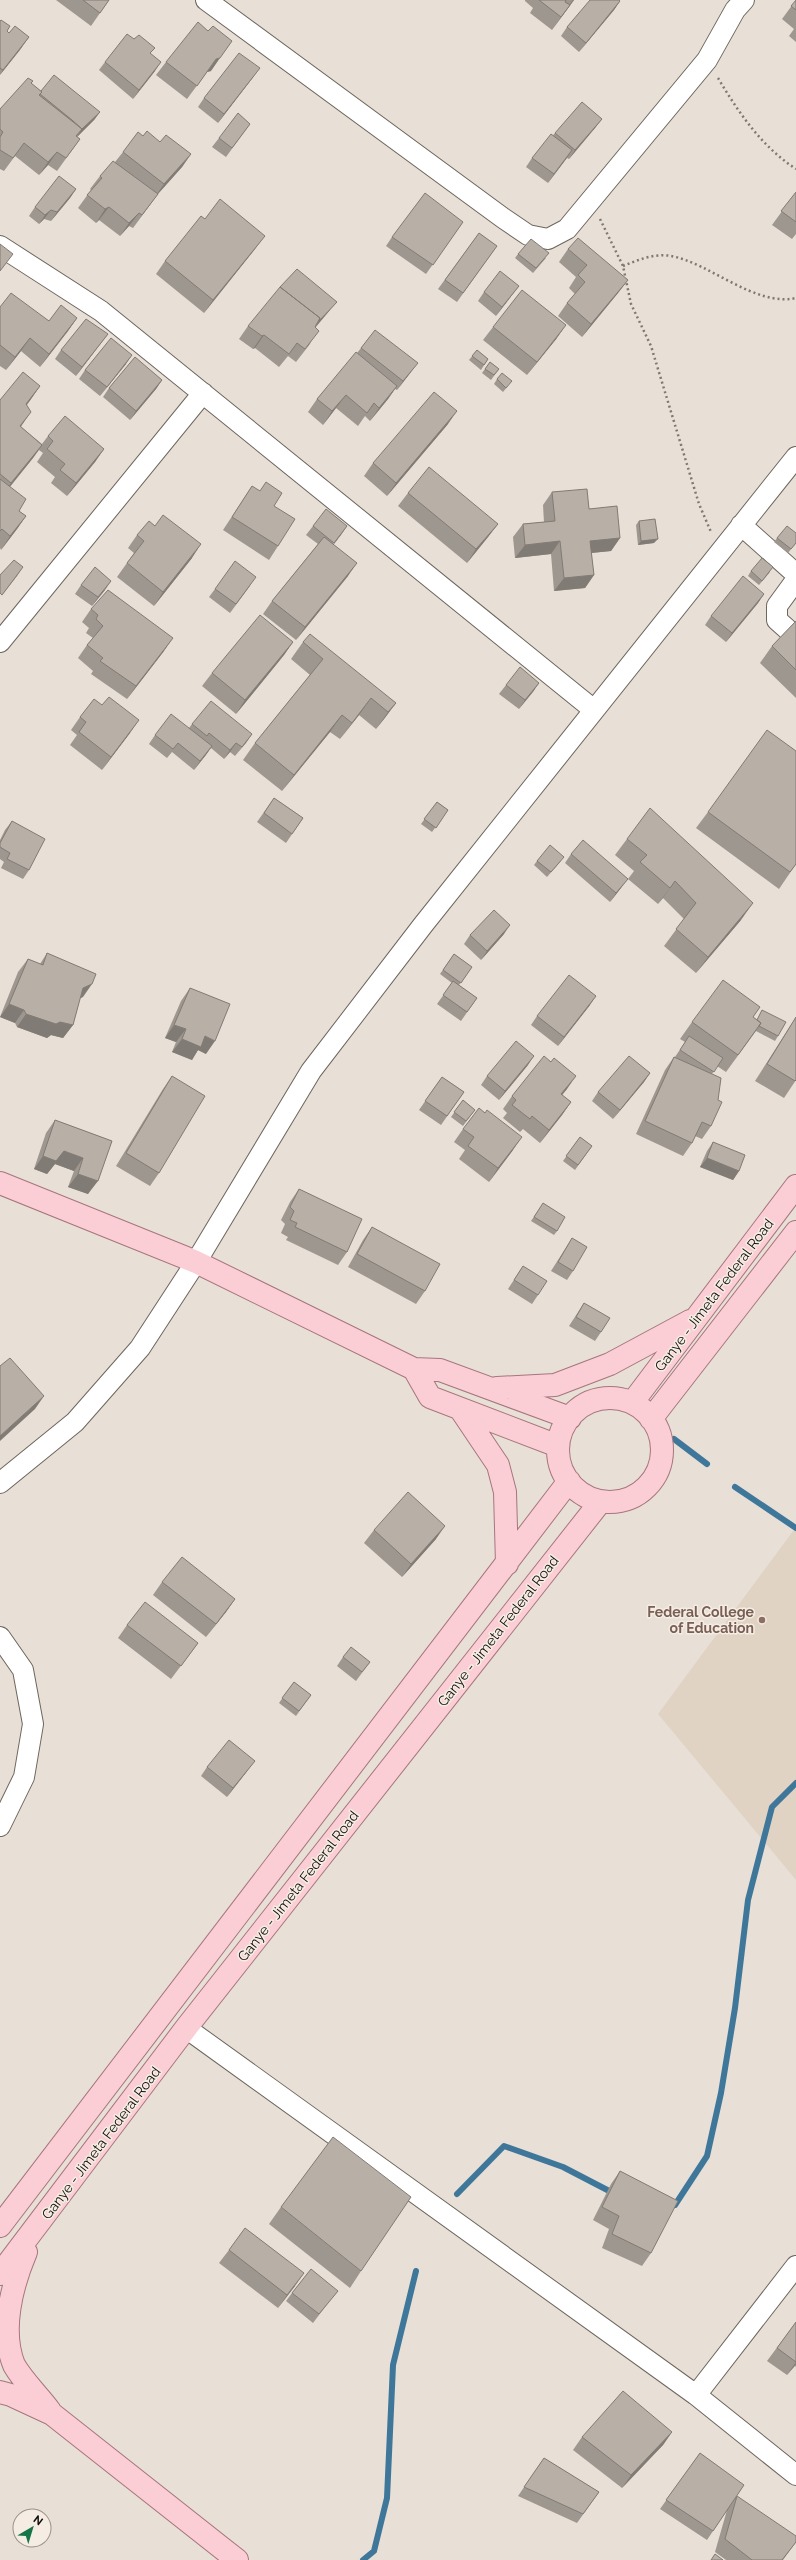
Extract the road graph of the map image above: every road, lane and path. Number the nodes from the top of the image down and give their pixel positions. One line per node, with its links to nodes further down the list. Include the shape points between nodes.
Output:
1 (206, 0): 5 (street, via 528,235 548,239 567,229)
2 (734, 3): 3 (street)
3 (707, 60): 4 (path, via 746,122 778,158); 5 (street)
4 (796, 169)
5 (592, 200): 7 (path)
6 (0, 246): 9 (street, via 101,311)
7 (624, 266): 8 (path, via 646,257 670,256 754,292 783,301); 12 (path, via 631,304 651,346 699,504)
8 (796, 298)
9 (203, 393): 16 (street); 17 (street)
10 (796, 457): 11 (street)
11 (741, 525): 12 (street); 13 (street)
12 (719, 552): 17 (street)
13 (796, 574)
14 (796, 580): 15 (street, via 777,606 778,620)
15 (796, 637)
16 (0, 642)
17 (594, 710): 21 (street, via 311,1071)
18 (0, 1183): 21 (main road)
19 (796, 1186): 22 (main road, Ganye - Jimeta Federal Road)
20 (796, 1232): 28 (main road, Ganye - Jimeta Federal Road)
21 (196, 1262): 23 (main road); 31 (street, via 140,1348 76,1422)
22 (695, 1319): 24 (main road, via 610,1364 554,1385); 25 (main road, Ganye - Jimeta Federal Road)
23 (414, 1369): 24 (main road, via 440,1370); 26 (main road, via 430,1397)
24 (487, 1388): 27 (main road)
25 (632, 1403): 27 (main road, via 607,1398 595,1400); 28 (main road)
26 (461, 1410): 29 (main road); 33 (main road, via 498,1465 505,1492)
27 (570, 1418): 29 (main road)
28 (651, 1419): 32 (main road, via 659,1436 662,1454 654,1478 637,1495 613,1502)
29 (558, 1446): 30 (main road, via 563,1471)
30 (569, 1481): 32 (main road, via 588,1497); 33 (main road, Ganye - Jimeta Federal Road)
31 (0, 1483)
32 (600, 1501): 36 (main road, Ganye - Jimeta Federal Road)
33 (507, 1564): 38 (main road, Ganye - Jimeta Federal Road)
34 (0, 1637): 35 (street, via 23,1670 33,1724 24,1776)
35 (0, 1826)
36 (186, 2028): 37 (main road, Ganye - Jimeta Federal Road); 42 (street)
37 (46, 2217): 40 (main road, Ganye - Jimeta Federal Road); 43 (main road, via 28,2247 17,2273 7,2310 7,2331 14,2364)
38 (0, 2226)
39 (796, 2266): 42 (street)
40 (0, 2274)
41 (0, 2392): 43 (main road)
42 (696, 2395): 44 (street)
43 (52, 2414): 45 (main road)
44 (796, 2476)
45 (237, 2560)

